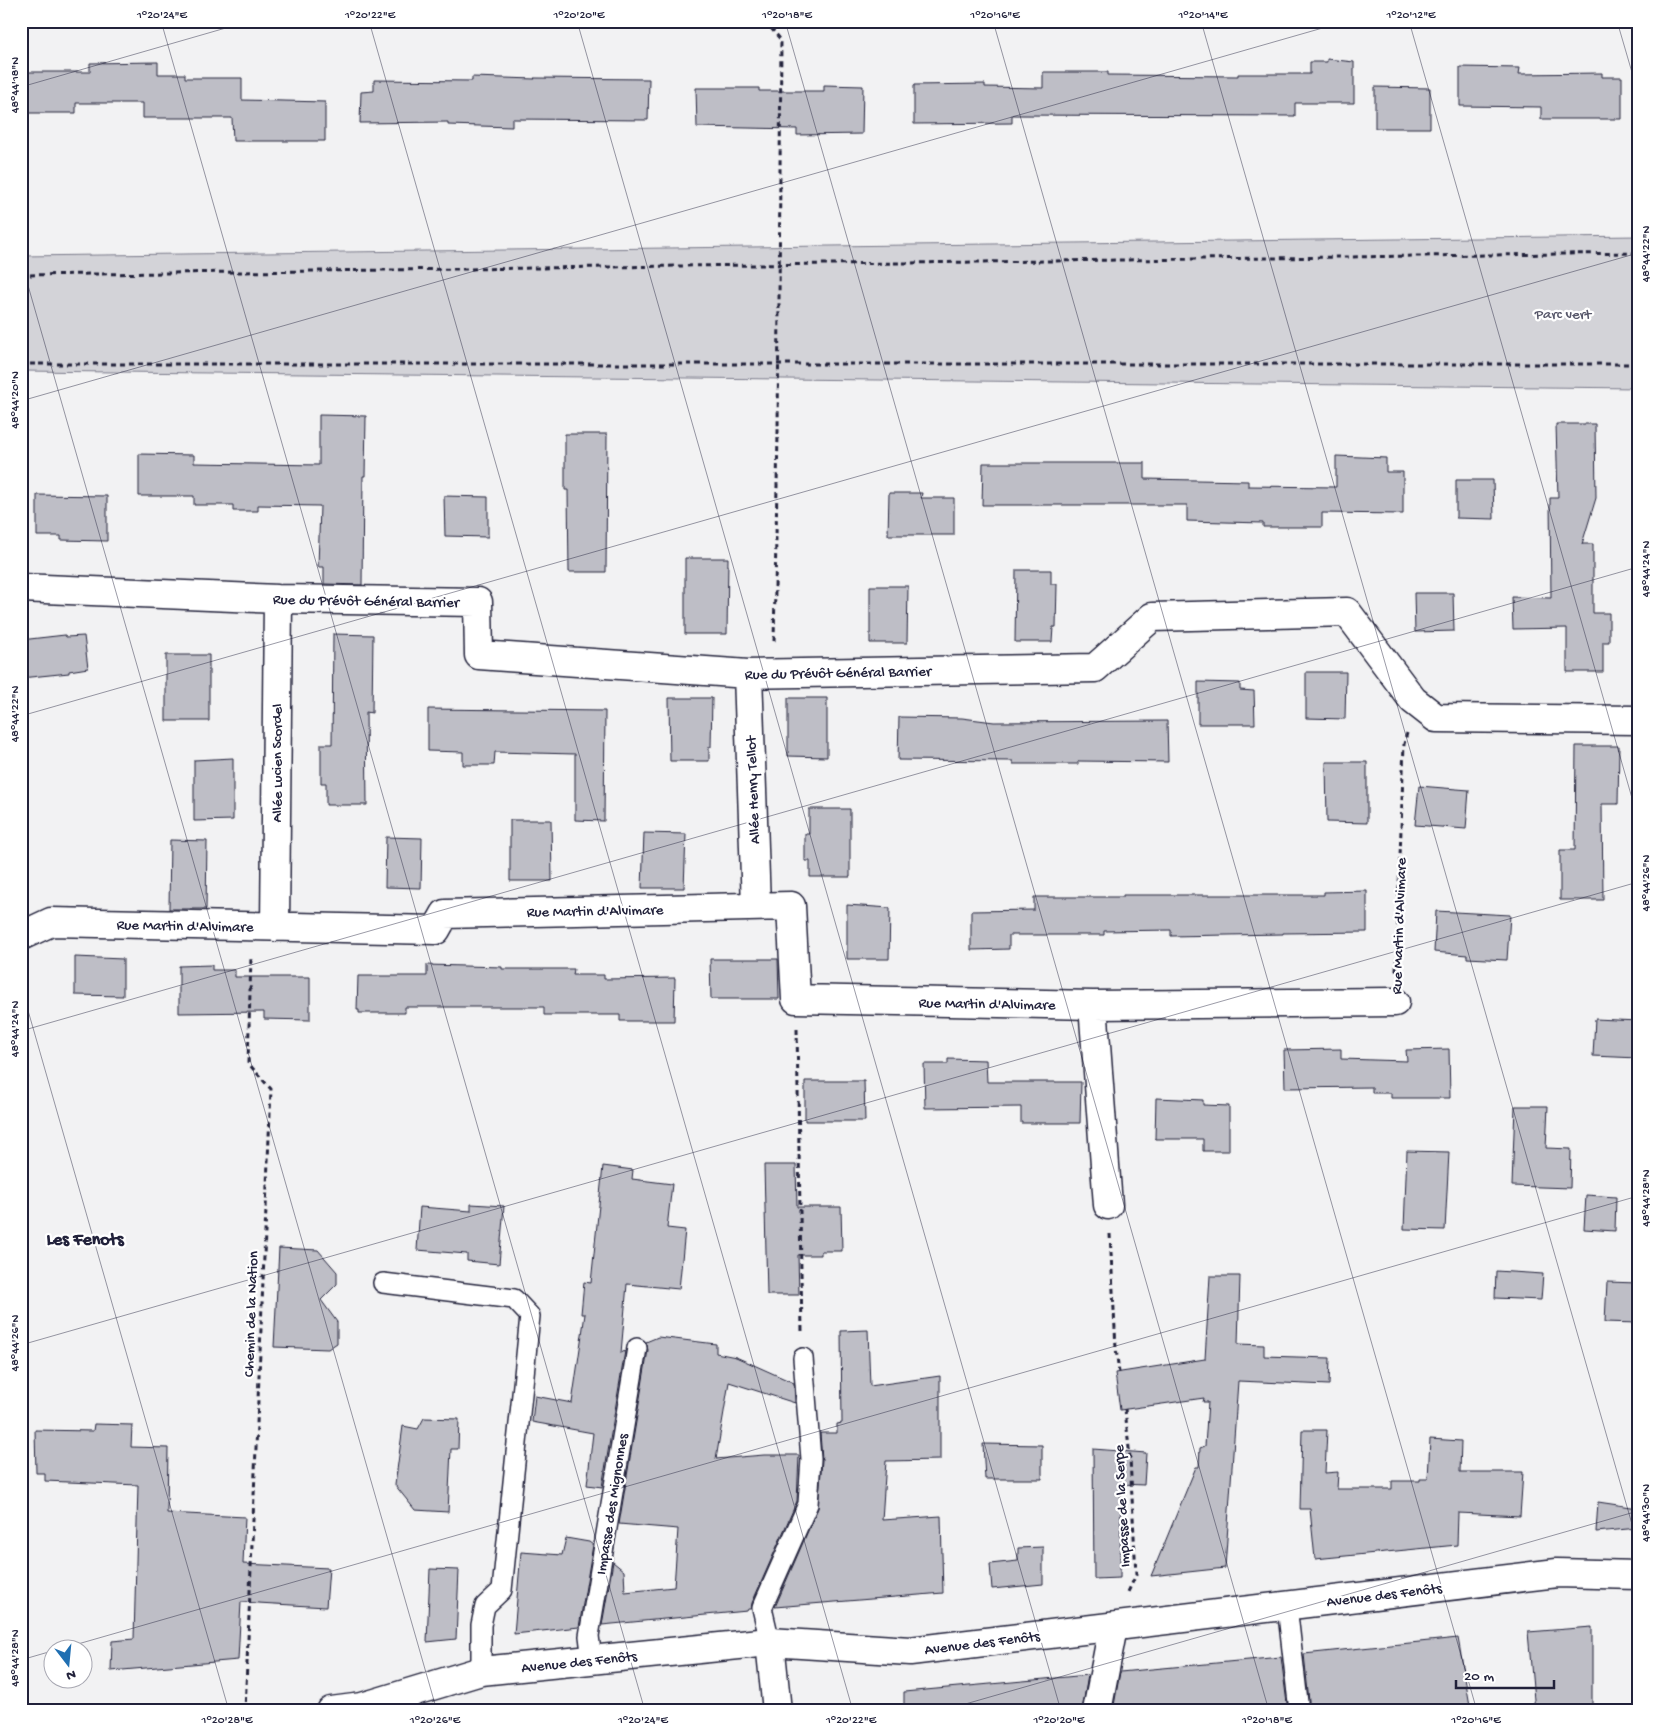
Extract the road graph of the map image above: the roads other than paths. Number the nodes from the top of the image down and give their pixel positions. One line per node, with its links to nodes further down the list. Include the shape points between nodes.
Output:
1 (21, 588): 2 (street, Rue du Prévôt Général Barrier)
2 (278, 599): 3 (street, Rue du Prévôt Général Barrier, via 478,602 479,655); 6 (street, Allée Lucien Scordel)
3 (748, 674): 4 (street, Rue du Prévôt Général Barrier, via 1095,668 1152,617 1347,612 1413,700 1436,718); 5 (street, Allée Henry Tellot)
4 (1638, 720)
5 (756, 906): 6 (street, Rue Martin d'Alvimare, via 445,914 436,930); 9 (street, Rue Martin d'Alvimare, via 792,906 796,999)
6 (264, 926): 7 (street, Rue Martin d'Alvimare, via 51,922)
7 (21, 936)
8 (1395, 1002): 9 (street, Rue Martin d'Alvimare)
9 (1093, 1005): 10 (street)
10 (1108, 1205)
11 (383, 1282): 19 (lane, via 514,1299 530,1316 502,1590 485,1606 481,1625)
12 (637, 1348): 18 (lane, Impasse des Mignonnes, via 589,1636)
13 (803, 1358): 17 (lane, via 811,1459 808,1504 762,1608)
14 (1638, 1575): 15 (street, Avenue des Fenôts, via 1557,1573)
15 (1287, 1606): 16 (street, Avenue des Fenôts); 23 (lane)
16 (1113, 1627): 17 (street, Avenue des Fenôts, via 910,1650); 22 (street)
17 (770, 1642): 18 (street, Avenue des Fenôts); 21 (street)
18 (592, 1660): 19 (street, Avenue des Fenôts)
19 (481, 1671): 20 (street, Avenue des Fenôts, via 362,1708)
20 (331, 1711)
21 (777, 1711)
22 (1097, 1711)
23 (1299, 1711)

